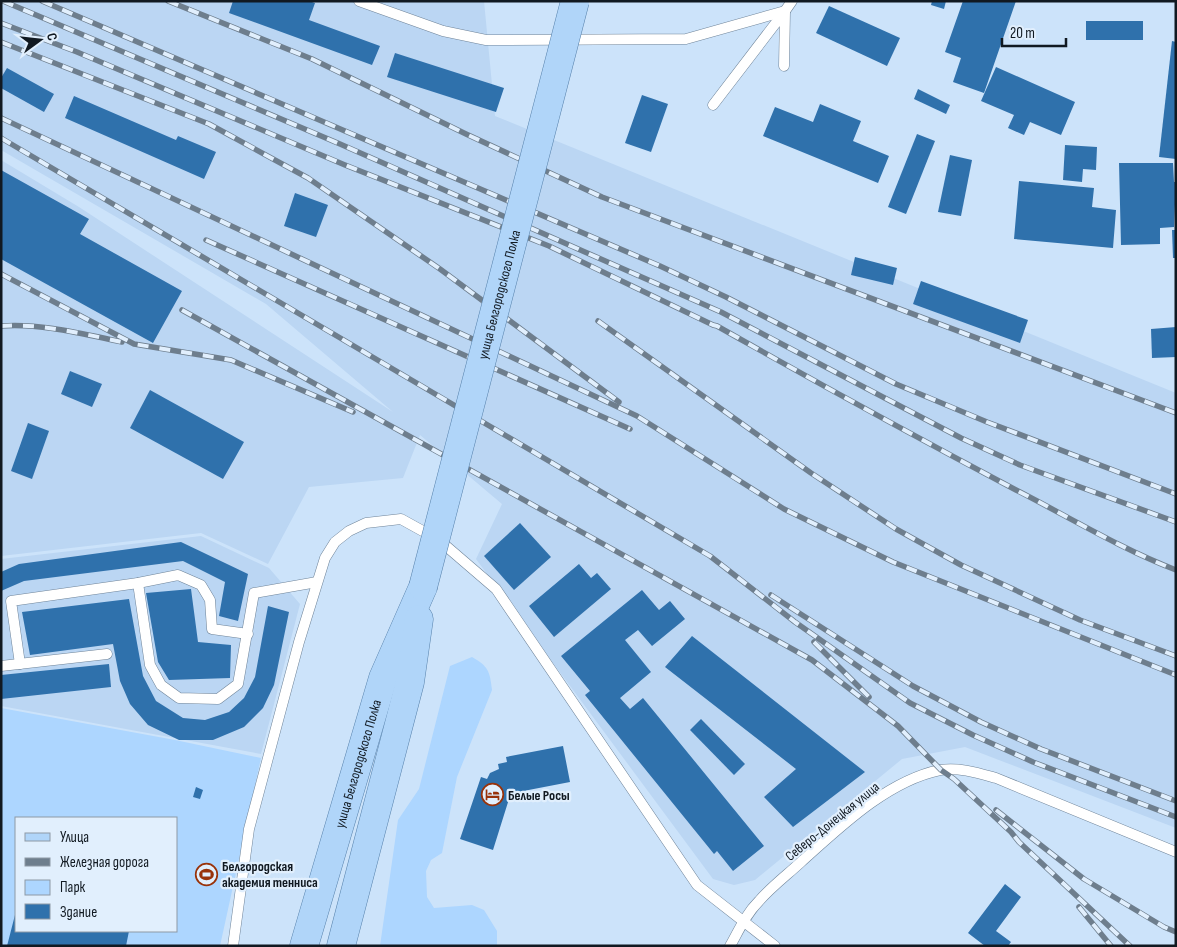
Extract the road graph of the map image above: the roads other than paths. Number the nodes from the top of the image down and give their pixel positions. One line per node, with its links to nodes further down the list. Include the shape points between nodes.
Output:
1 (359, 1): 4 (lane, via 443,31 486,40 686,39)
2 (575, 1): 9 (main road, улица Белгородского Полка, bridge)
3 (792, 1): 4 (lane)
4 (785, 11): 5 (lane); 6 (lane)
5 (784, 66)
6 (713, 105)
7 (317, 582): 10 (lane, via 254,593); 15 (lane, via 324,558 335,542 366,523 401,519 439,540 496,589 697,886); 16 (lane, via 249,829)
8 (138, 583): 10 (lane, via 178,575 193,581 200,585 210,600 212,629); 10 (lane, via 150,665 161,685 179,698 218,699 238,684); 12 (lane, via 11,601)
9 (423, 587): 17 (main road, улица Белгородского Полка, via 383,678); 18 (main road, улица Белгородского Полка, via 410,682)
10 (248, 634)
11 (107, 654): 12 (lane)
12 (20, 664): 13 (lane)
13 (1, 666)
14 (1176, 852): 15 (lane, Северо-Донецкая улица, via 996,778 965,770 941,770 909,780 875,800 759,900)
15 (743, 922): 19 (lane, Северо-Донецкая улица); 20 (lane)
16 (233, 946)
17 (304, 946)
18 (340, 946)
19 (730, 946)
20 (774, 946)

